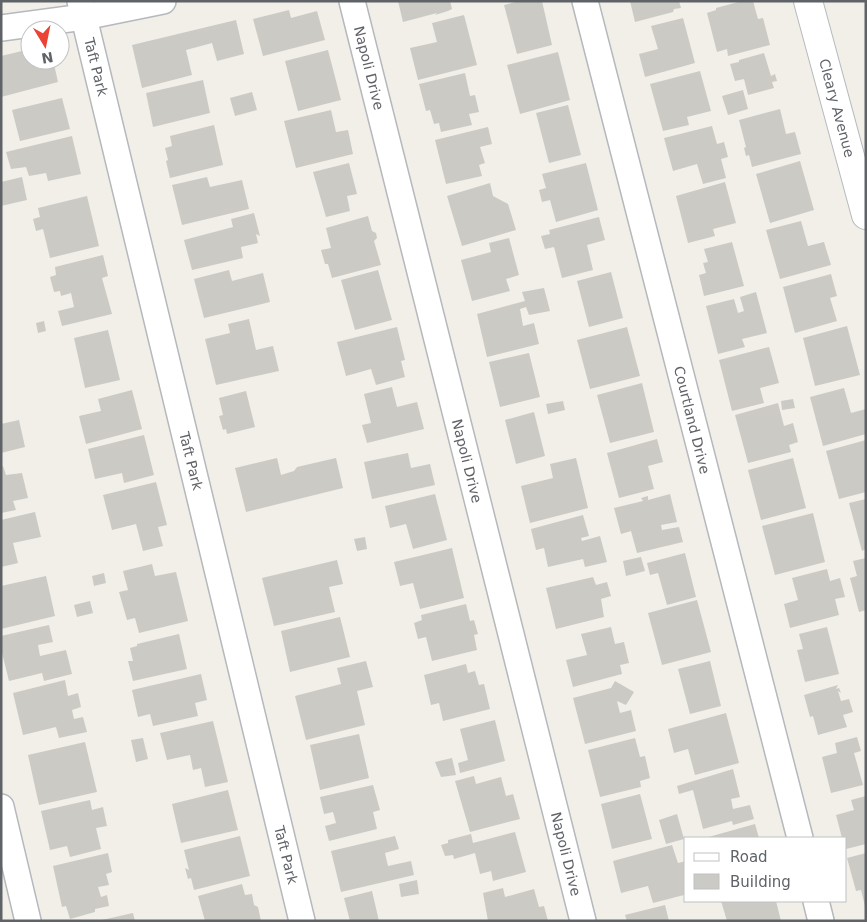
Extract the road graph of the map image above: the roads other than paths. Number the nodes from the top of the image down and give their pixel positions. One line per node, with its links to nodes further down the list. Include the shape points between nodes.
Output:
1 (163, 1): 5 (street)
2 (352, 1): 13 (street, Napoli Drive)
3 (585, 1): 9 (street, Courtland Drive)
4 (808, 1): 7 (street, Cleary Avenue)
5 (82, 9): 6 (street); 12 (street, Taft Park)
6 (1, 28)
7 (866, 216)
8 (1, 807): 11 (street)
9 (800, 837)
10 (816, 902): 14 (street)
11 (28, 921)
12 (302, 921)
13 (583, 921)
14 (821, 921)

